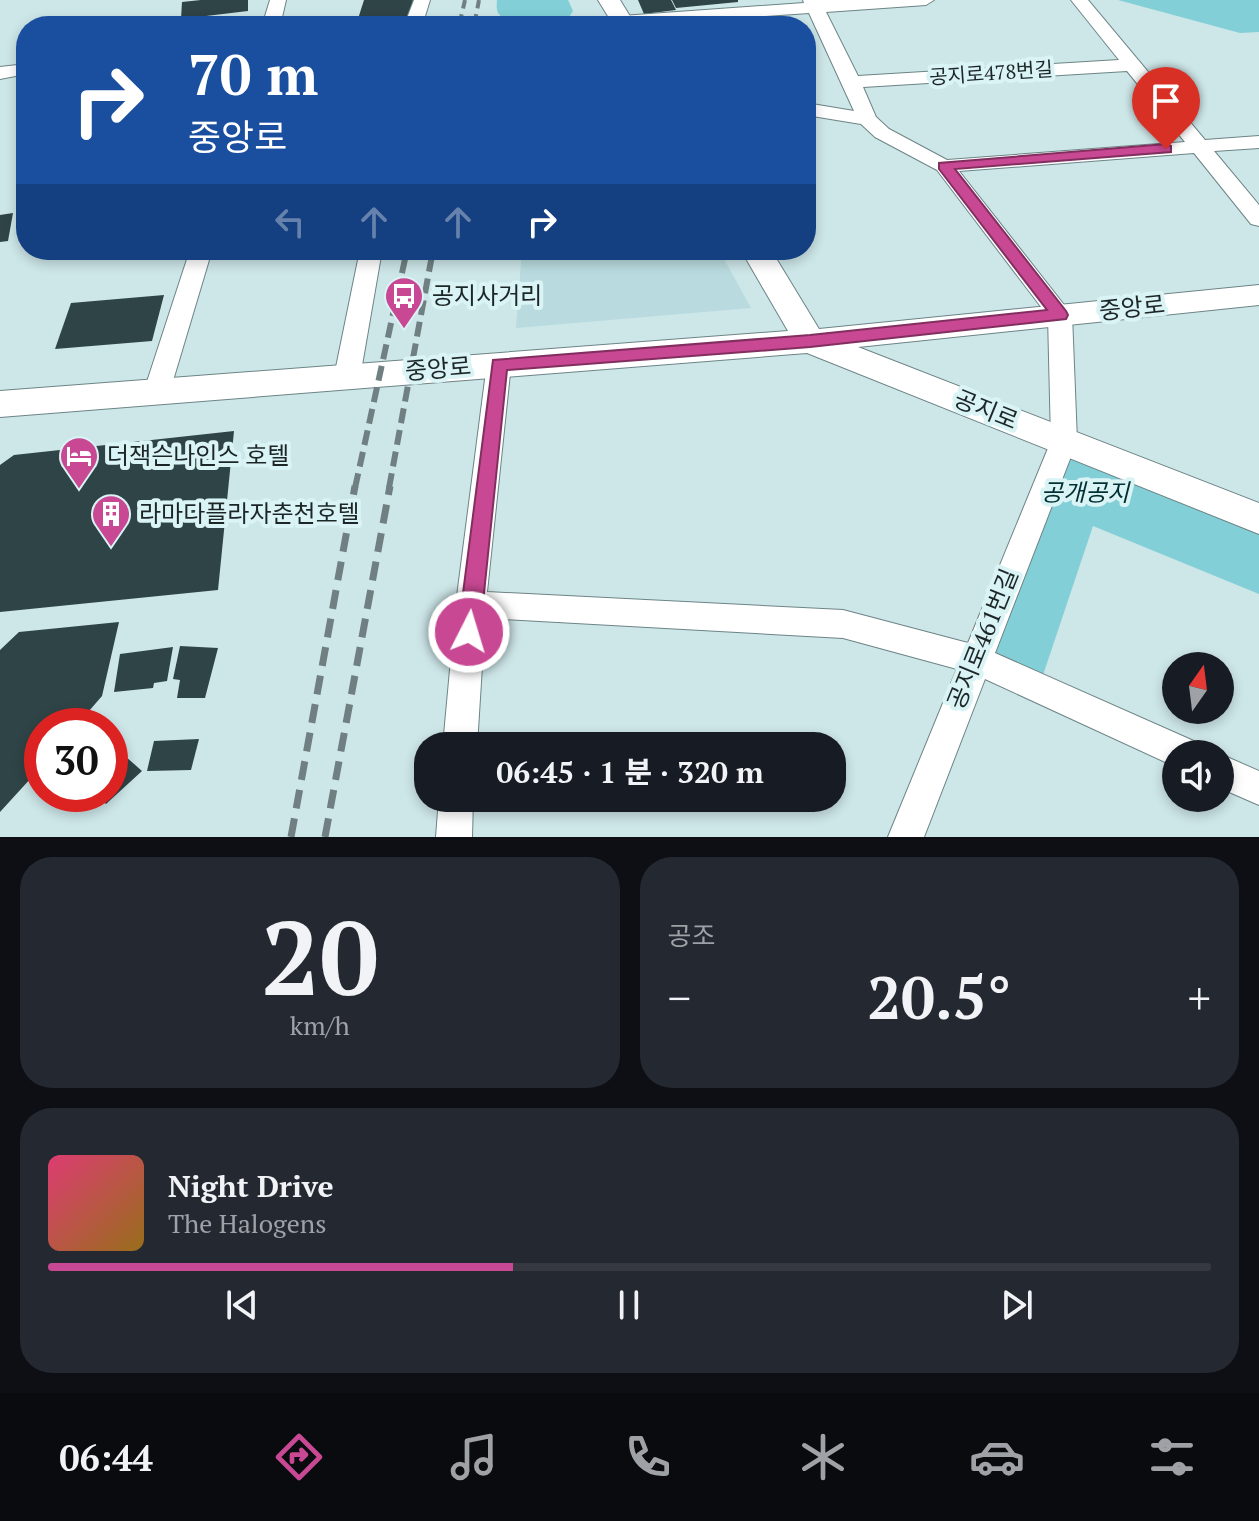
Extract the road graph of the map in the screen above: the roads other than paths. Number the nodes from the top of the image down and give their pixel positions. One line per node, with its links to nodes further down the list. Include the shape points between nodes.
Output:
1 (926, 0): 3 (street)
2 (1079, 0): 5 (street)
3 (812, 3): 4 (street); 6 (street)
4 (696, 16)
5 (1130, 65): 6 (street, 공지로478번길); 10 (street)
6 (852, 82): 8 (street)
7 (816, 111): 8 (street)
8 (867, 119): 11 (street, via 882,133)
9 (1259, 142): 10 (street)
10 (1198, 146): 11 (street); 12 (street)
11 (944, 166): 17 (street)
12 (1259, 219)
13 (198, 260): 22 (street)
14 (369, 260): 20 (street)
15 (762, 260): 18 (street)
16 (1259, 295): 17 (street, 중앙로)
17 (1060, 315): 18 (street, 중앙로); 26 (street)
18 (810, 341): 19 (street, 중앙로); 26 (street, 공지로)
19 (499, 364): 20 (street, 중앙로); 28 (street)
20 (347, 377): 22 (street, 중앙로)
21 (0, 379): 23 (street)
22 (156, 394): 23 (street, 중앙로)
23 (64, 399): 24 (street, 중앙로); 25 (street)
24 (0, 404)
25 (0, 417)
26 (1064, 441): 27 (street, 공지로); 29 (street, 공지로461번길)
27 (1259, 519)
28 (471, 604): 29 (street, via 843,624); 30 (street)
29 (974, 659): 31 (street); 36 (street, 공지로461번길)
30 (461, 732)
31 (1162, 744)
32 (1234, 777): 33 (street)
33 (1259, 788)
34 (455, 812): 35 (street)
35 (454, 837)
36 (906, 837)

